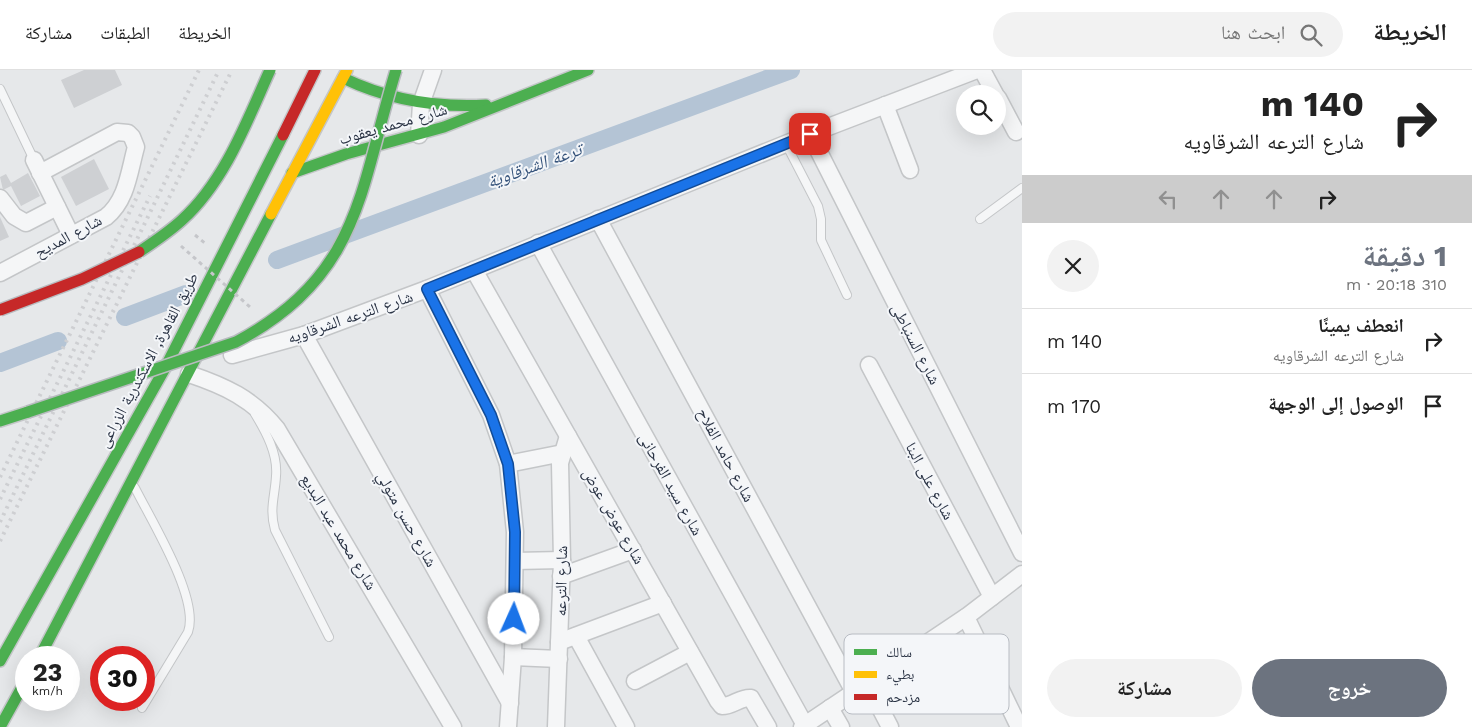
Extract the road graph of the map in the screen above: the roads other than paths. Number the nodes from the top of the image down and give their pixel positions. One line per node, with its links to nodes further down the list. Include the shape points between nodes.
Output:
1 (270, 70): 33 (main road, bridge, via 222,168 202,198 180,221 135,254)
2 (315, 70): 62 (main road, طريق القاهرة, الاسكندرية الزراعى, via 164,370)
3 (396, 70): 38 (main road, bridge, via 356,211 336,252 298,299 257,333 236,342)
4 (433, 70): 11 (street)
5 (588, 70): 12 (main road, شارع محمد يعقوب)
6 (977, 70): 13 (street, شارع الترعه الشرقاويه)
7 (982, 70): 9 (street)
8 (345, 74): 11 (main road, شارع محمد يعقوب, via 365,90); 21 (main road)
9 (990, 85)
10 (0, 90): 19 (lane)
11 (421, 104): 12 (main road, شارع محمد يعقوب); 17 (street)
12 (502, 104): 17 (main road, شارع محمد يعقوب)
13 (886, 105): 16 (street, شارع الترعه الشرقاويه); 20 (street)
14 (1006, 113): 15 (street)
15 (1016, 132)
16 (810, 134): 18 (street, شارع الترعه الشرقاويه); 44 (street, شارع السنباطى)
17 (420, 135): 21 (main road, شارع محمد يعقوب, via 346,154)
18 (786, 144): 25 (street, شارع الترعه الشرقاويه); 32 (lane, via 818,206 821,240)
19 (37, 166): 24 (street); 27 (street, شارع المديح, via 117,132 128,133 135,141 120,202 106,216)
20 (910, 170)
21 (292, 173): 36 (main road)
22 (1022, 188): 26 (lane)
23 (0, 198): 24 (street, via 14,216 26,223)
24 (57, 207): 27 (street)
25 (598, 219): 28 (street, شارع الترعه الشرقاويه); 60 (street, شارع حامد الفلاح)
26 (980, 220)
27 (71, 235): 30 (street, شارع المديح)
28 (538, 244): 29 (street, شارع الترعه الشرقاويه); 72 (street, شارع سيد الفرحانى)
29 (474, 270): 31 (street, شارع الترعه الشرقاويه); 39 (street, شارع عوض عوض)
30 (0, 272)
31 (427, 289): 34 (street, شارع الترعه الشرقاويه); 41 (street, via 491,415)
32 (847, 295)
33 (0, 310)
34 (304, 335): 36 (street, شارع الترعه الشرقاويه); 67 (street, شارع حسن متولي)
35 (869, 365): 49 (street, شارع على البنا)
36 (192, 370): 37 (street, شارع محمد عبد البديع); 42 (main road)
37 (246, 398): 55 (lane, via 261,424 275,460 271,512 276,530); 73 (street, شارع محمد عبد البديع, via 268,418 286,442)
38 (0, 421)
39 (568, 436): 40 (street, شارع الترعه); 43 (street, شارع عوض عوض)
40 (563, 453): 41 (street); 45 (street, شارع الترعه, via 560,470)
41 (508, 464): 46 (street)
42 (132, 482): 57 (main road); 64 (lane, via 184,590 191,619 188,632)
43 (633, 550): 48 (street); 50 (street, شارع عوض عوض)
44 (1022, 553)
45 (562, 560): 46 (street); 48 (street, شارع الترعه)
46 (515, 562): 59 (street)
47 (1022, 574): 49 (street)
48 (562, 576): 56 (street, شارع الترعه)
49 (992, 597): 51 (street)
50 (663, 603): 54 (street); 58 (street, شارع عوض عوض)
51 (966, 617): 52 (street); 53 (street)
52 (940, 634)
53 (974, 634)
54 (576, 636): 56 (street); 76 (street)
55 (329, 637)
56 (559, 642): 61 (street, شارع الترعه)
57 (45, 646)
58 (690, 652): 63 (street); 77 (street, شارع عوض عوض, via 722,706 751,698)
59 (513, 657): 61 (street); 67 (street)
60 (844, 658)
61 (559, 659): 75 (street, شارع الترعه)
62 (0, 661)
63 (635, 681)
64 (155, 687)
65 (844, 698): 69 (street)
66 (15, 702): 71 (main road)
67 (510, 703): 74 (street)
68 (1009, 706): 80 (street)
69 (830, 708): 72 (street); 78 (street)
70 (880, 714): 79 (street, شارع حامد الفلاح)
71 (3, 725)
72 (805, 726)
73 (453, 727)
74 (508, 727)
75 (556, 727)
76 (626, 727)
77 (768, 727)
78 (840, 727)
79 (890, 727)
80 (1019, 727)

